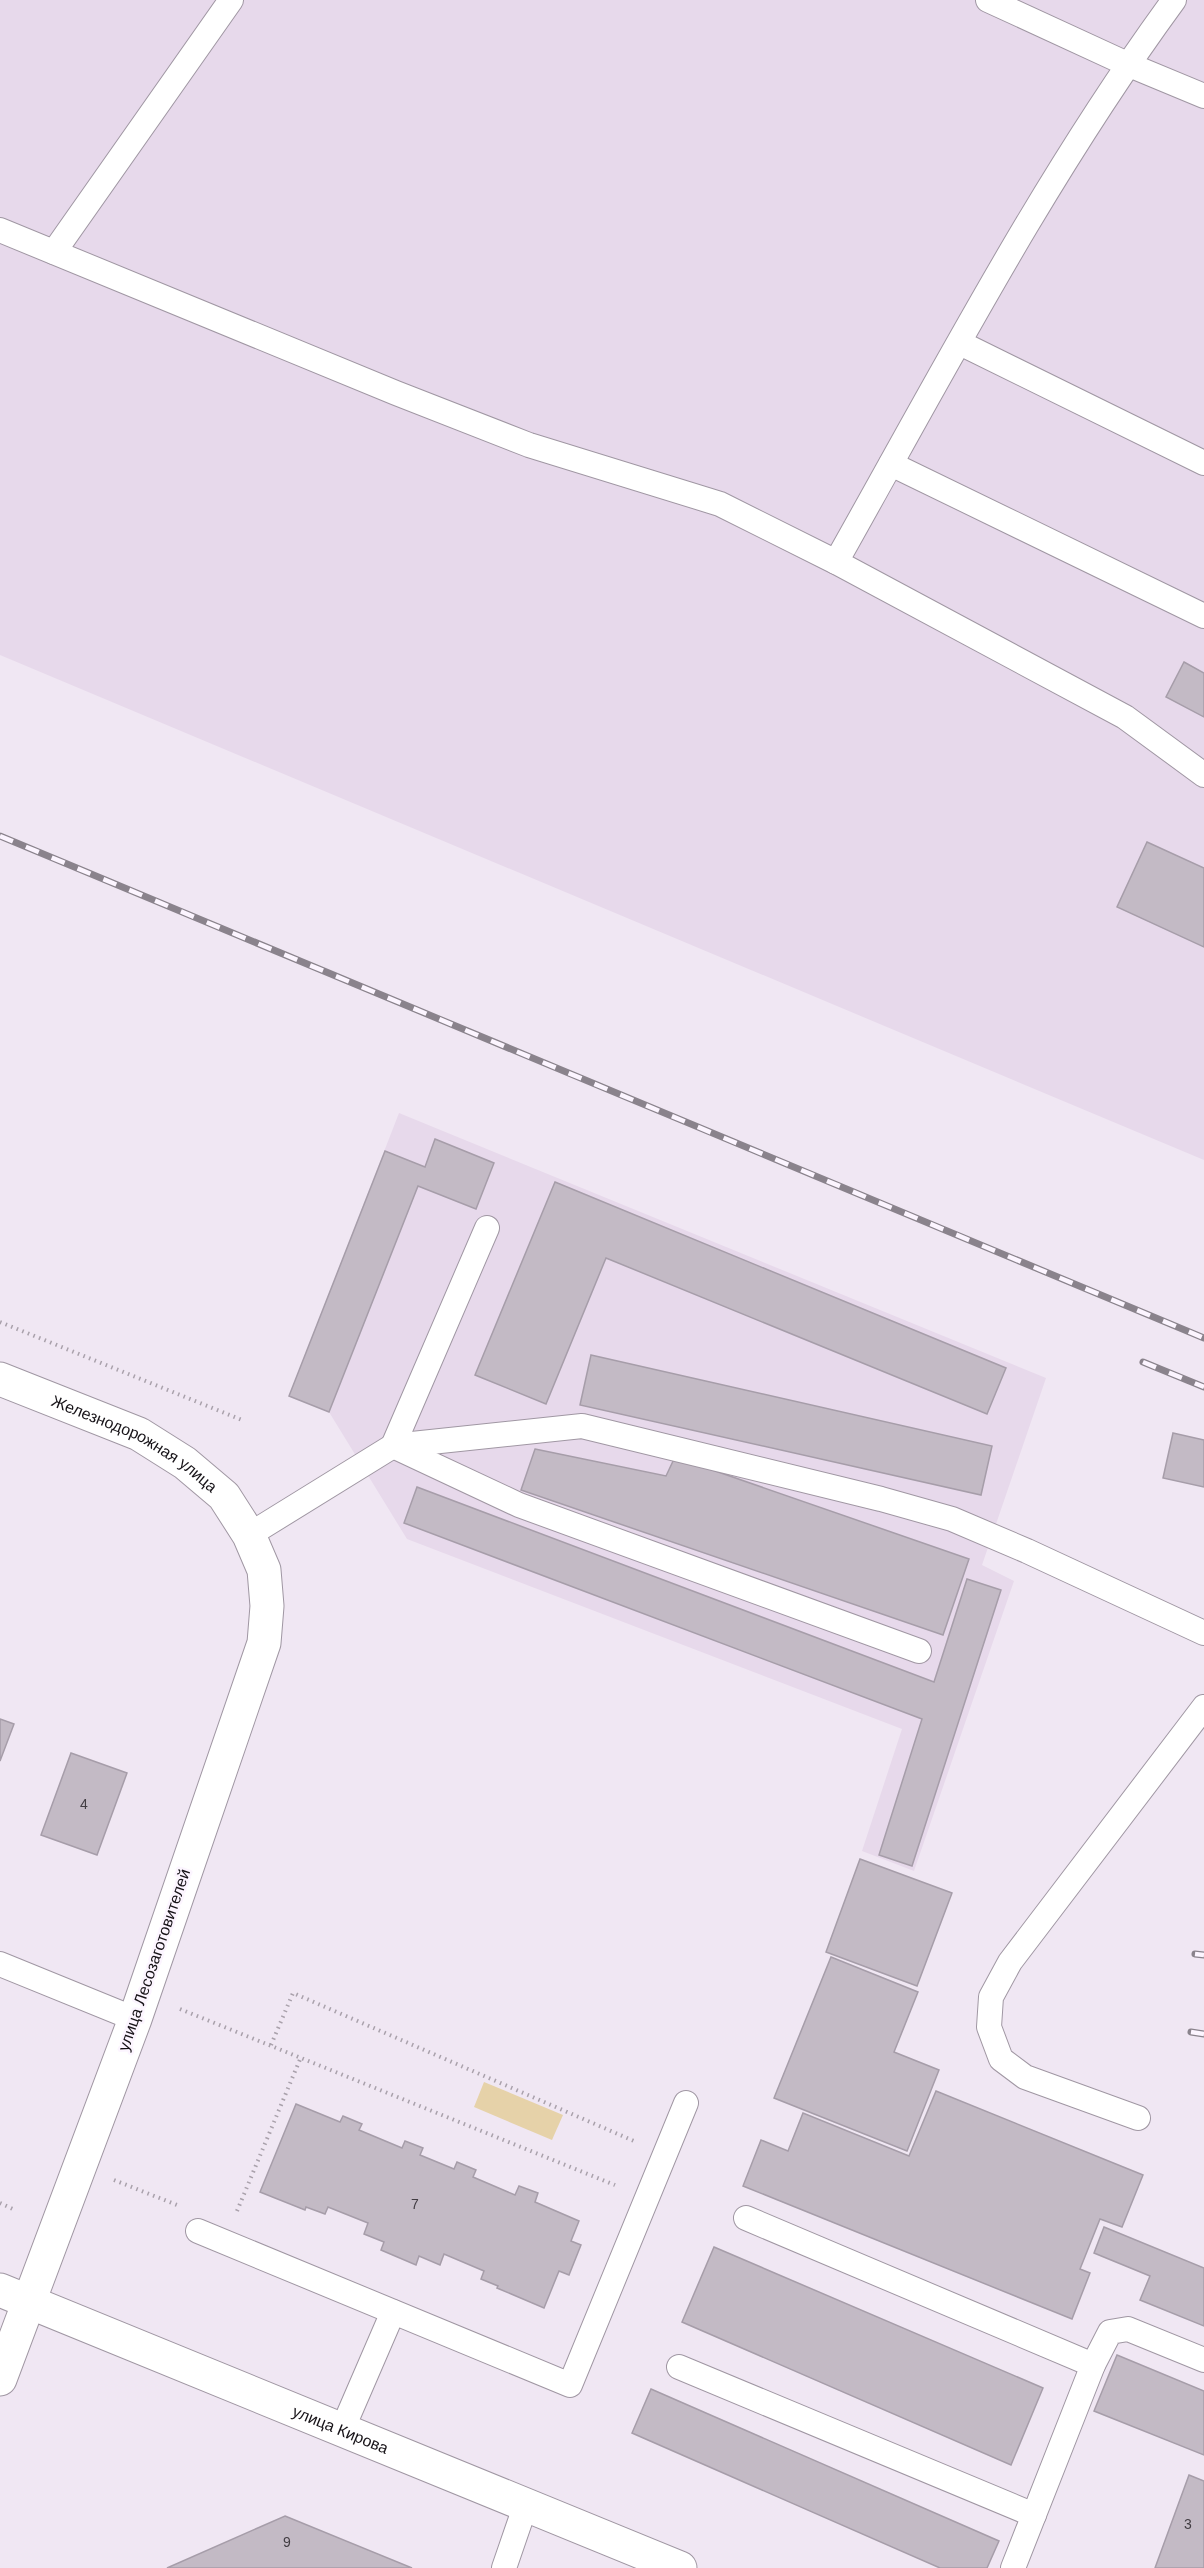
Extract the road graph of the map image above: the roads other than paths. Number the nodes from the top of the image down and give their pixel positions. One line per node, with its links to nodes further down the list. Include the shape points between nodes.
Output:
1 (231, 0): 7 (lane)
2 (988, 0): 4 (lane)
3 (1174, 0): 4 (lane)
4 (1126, 64): 5 (lane); 8 (lane, via 1071,150)
5 (1204, 96)
6 (0, 230): 7 (lane)
7 (54, 252): 11 (lane, via 529,445 720,504)
8 (960, 344): 9 (lane); 10 (lane)
9 (1204, 463)
10 (891, 464): 11 (lane); 12 (lane)
11 (836, 562): 13 (lane, via 1125,717)
12 (1204, 616)
13 (1204, 775)
14 (487, 1228): 16 (lane)
15 (0, 1378): 17 (main road, Железнодорожная улица, via 139,1434 185,1463 224,1496)
16 (393, 1446): 17 (lane); 18 (lane, via 582,1426 952,1519); 19 (lane, via 519,1505)
17 (249, 1535): 22 (main road, улица Лесозаготовителей, via 264,1570 264,1643)
18 (1204, 1633)
19 (919, 1651)
20 (1204, 1707): 24 (lane, via 1010,1962 991,1997 989,2027 1001,2059 1025,2077)
21 (0, 1964): 22 (lane)
22 (139, 2006): 27 (main road, улица Лесозаготовителей, via 80,2166)
23 (686, 2103): 28 (lane, via 570,2385)
24 (1137, 2118)
25 (746, 2218): 30 (lane)
26 (198, 2231): 28 (lane)
27 (15, 2296): 32 (main road, улица Лесозаготовителей); 33 (main road, улица Кирова)
28 (393, 2312): 33 (lane)
29 (1204, 2360): 30 (lane, via 1128,2329 1110,2332)
30 (1093, 2365): 35 (lane)
31 (679, 2367): 35 (lane)
32 (0, 2379)
33 (342, 2430): 34 (main road, улица Кирова)
34 (526, 2504): 36 (lane); 37 (main road, улица Кирова)
35 (1034, 2515): 38 (lane)
36 (504, 2568)
37 (680, 2568)
38 (1013, 2568)

